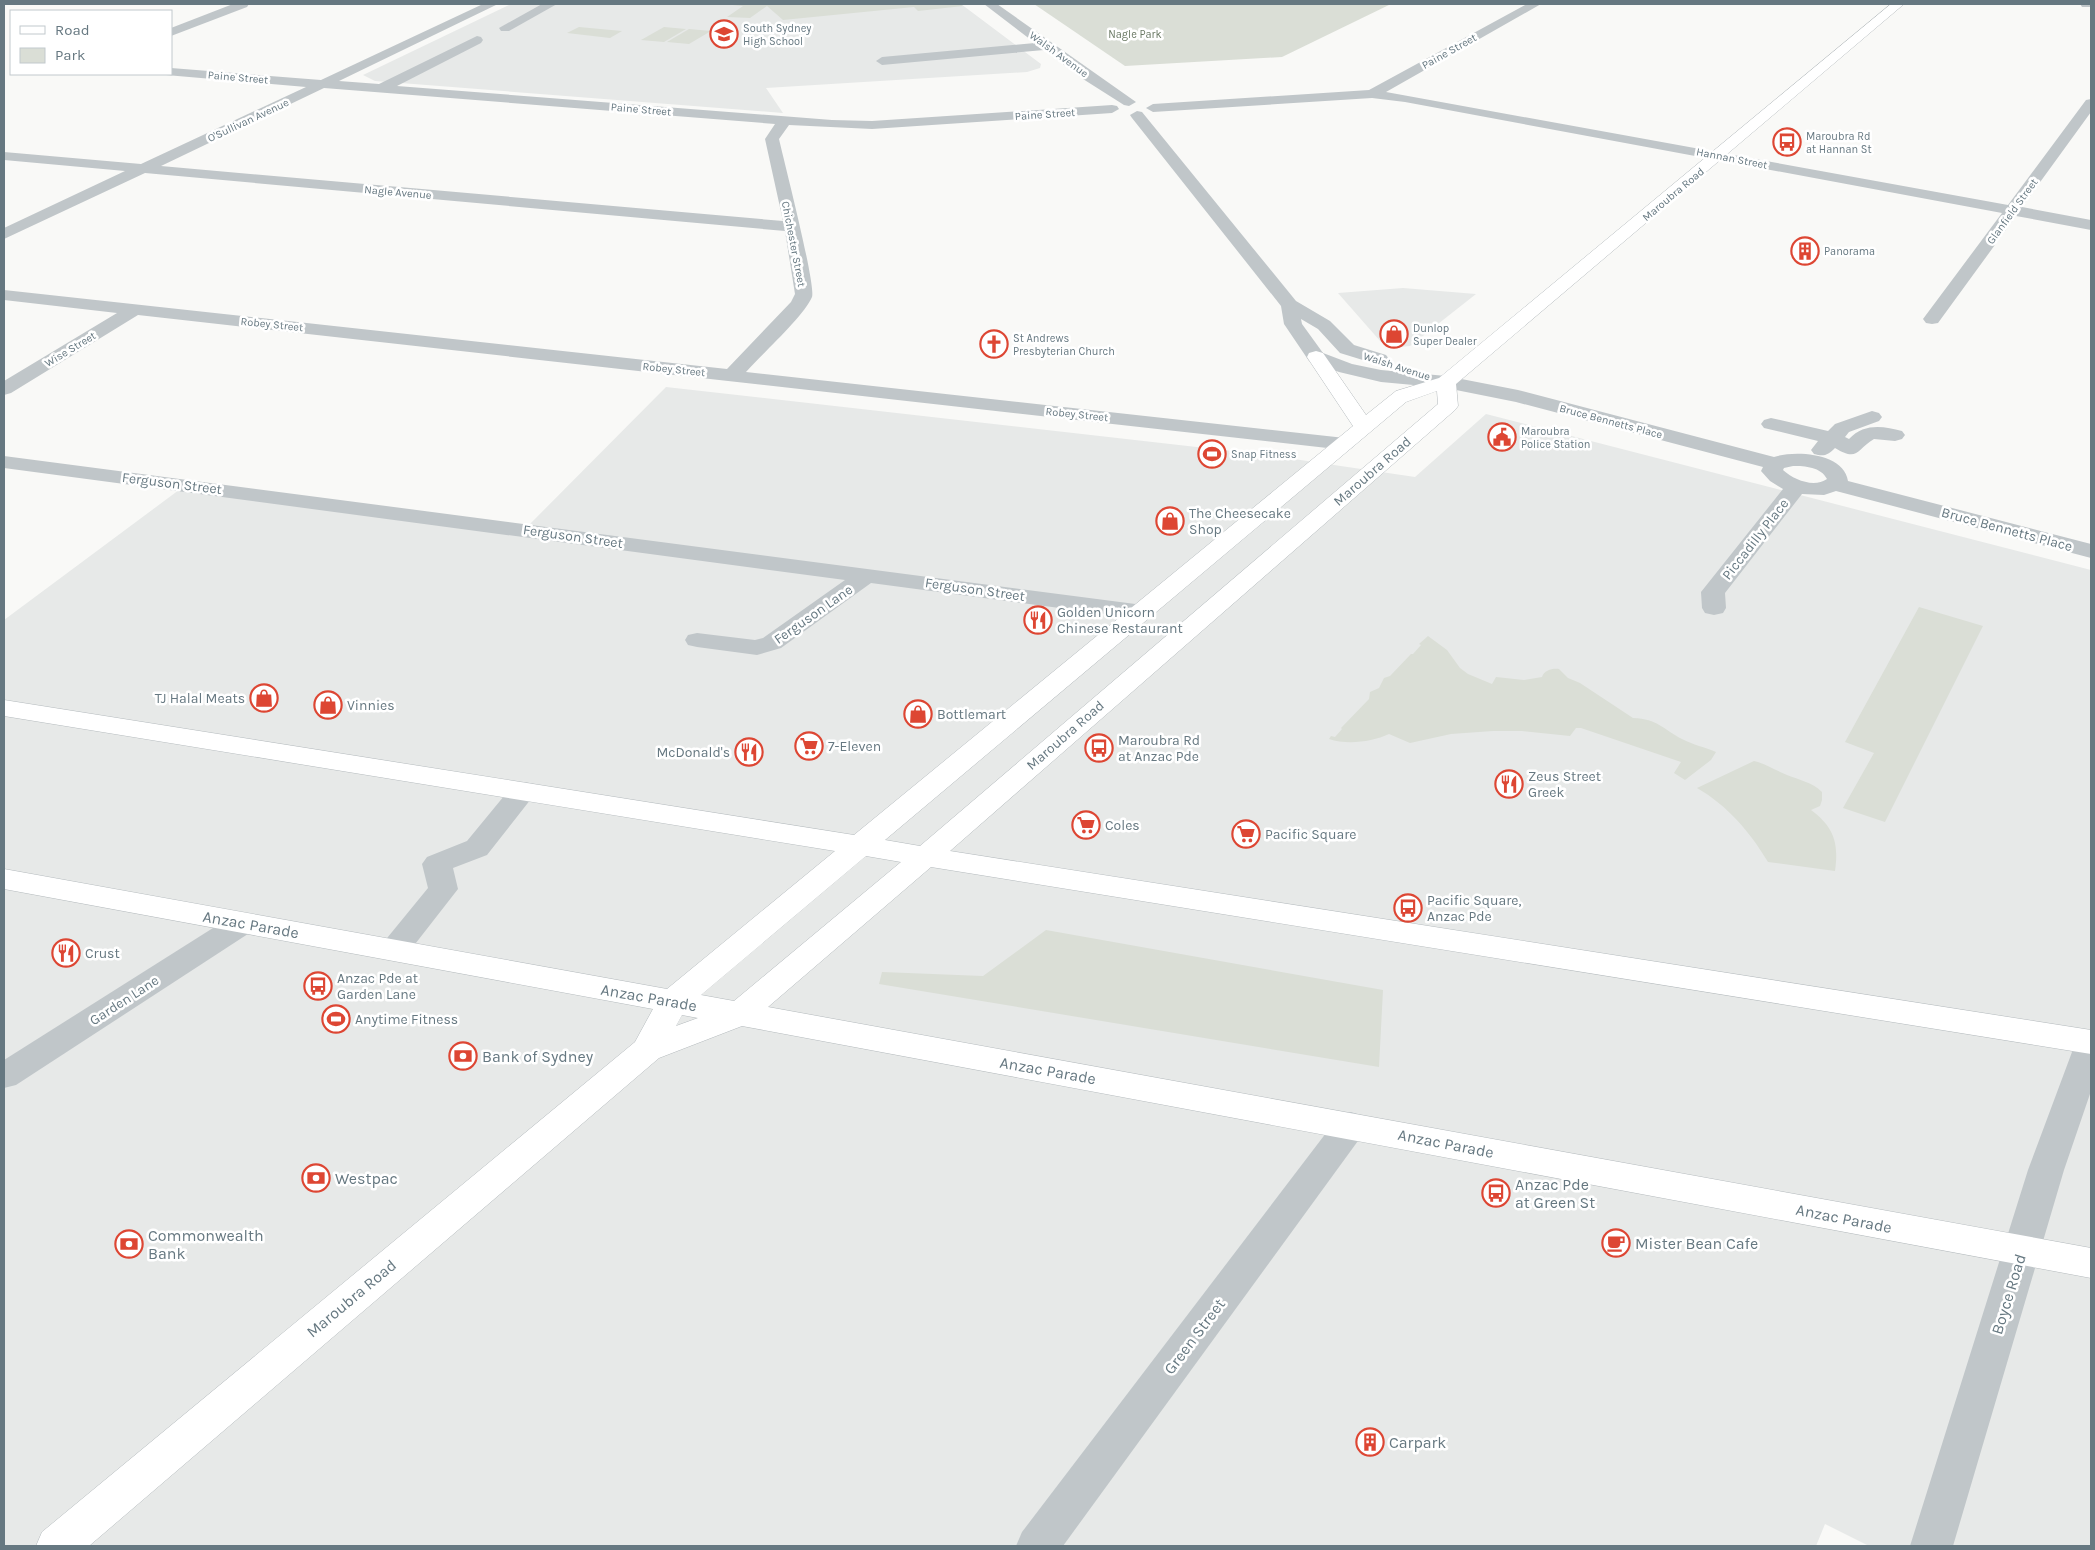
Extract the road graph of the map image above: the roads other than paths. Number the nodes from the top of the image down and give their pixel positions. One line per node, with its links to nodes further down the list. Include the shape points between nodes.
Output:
1 (243, 4): 10 (street)
2 (492, 4): 17 (street, O'Sullivan Avenue)
3 (551, 4): 9 (street)
4 (990, 4): 12 (street, Walsh Avenue)
5 (1535, 4): 19 (street, Paine Street)
6 (1898, 4): 23 (main road, Maroubra Road)
7 (2086, 4): 8 (street)
8 (2091, 4)
9 (505, 28)
10 (172, 32)
11 (477, 40): 15 (street)
12 (1047, 46): 13 (street); 21 (street, Walsh Avenue)
13 (882, 61)
14 (172, 72): 17 (street, Paine Street)
15 (409, 74): 16 (street); 18 (street)
16 (436, 76)
17 (324, 84): 18 (street, Paine Street); 25 (street, O'Sullivan Avenue)
18 (380, 88): 22 (street, Paine Street)
19 (1372, 94): 21 (street, Paine Street, via 1153,108 1148,113); 23 (street, Hannan Street)
20 (2091, 103): 26 (street, Glanfield Street)
21 (1133, 109): 22 (street, Paine Street, via 1124,114 1112,109 863,125); 31 (street, Walsh Avenue)
22 (784, 120): 28 (street, Chichester Street, via 772,139)
23 (1719, 155): 26 (street, Hannan Street); 36 (main road, Maroubra Road)
24 (4, 156): 25 (street, Nagle Avenue)
25 (143, 169): 28 (street, Nagle Avenue); 29 (street, O'Sullivan Avenue)
26 (2013, 210): 27 (street, Hannan Street); 33 (street, Glanfield Street)
27 (2091, 225)
28 (792, 227): 35 (street, Chichester Street, via 804,294 799,304)
29 (4, 234)
30 (4, 295): 32 (street, Robey Street)
31 (1290, 305): 34 (street, Walsh Avenue, via 1293,324); 36 (street, Walsh Avenue, via 1324,325 1347,349)
32 (136, 309): 35 (street, Robey Street); 37 (street, Wise Street)
33 (1932, 319)
34 (1316, 357): 36 (street, Walsh Avenue, via 1381,376); 40 (main road)
35 (732, 375): 43 (street, Robey Street)
36 (1446, 382): 40 (main road, Maroubra Road, via 1403,395); 47 (street, Bruce Bennetts Place, via 1518,396); 58 (main road, Maroubra Road, via 1448,406)
37 (4, 389)
38 (1872, 417): 42 (street, via 1848,424)
39 (1771, 424): 42 (street)
40 (1364, 428): 43 (main road, Maroubra Road)
41 (1895, 434): 44 (street, via 1868,432)
42 (1832, 439): 44 (street); 45 (street)
43 (1345, 444): 53 (main road, Maroubra Road)
44 (1851, 450): 48 (street)
45 (1802, 460): 47 (street); 48 (street, via 1823,465)
46 (4, 462): 51 (street, Ferguson Street)
47 (1775, 464): 49 (street, via 1772,467 1775,476)
48 (1835, 478): 49 (street, via 1824,488); 50 (street, Bruce Bennetts Place)
49 (1796, 486): 52 (street, Piccadilly Place)
50 (2091, 551)
51 (867, 575): 53 (street, Ferguson Street); 54 (street, Ferguson Lane, via 772,643 757,648)
52 (1713, 600)
53 (1143, 612): 57 (main road, Maroubra Road)
54 (696, 640)
55 (4, 708): 56 (main road)
56 (524, 790): 57 (main road); 61 (street, via 477,848 437,864 443,889)
57 (863, 845): 58 (main road); 62 (main road, Maroubra Road)
58 (926, 856): 63 (main road, Maroubra Road); 64 (main road)
59 (4, 879): 60 (main road, Anzac Parade)
60 (243, 923): 61 (main road, Anzac Parade); 66 (street, Garden Lane)
61 (394, 950): 62 (main road, Anzac Parade)
62 (673, 1001): 63 (main road, Anzac Parade); 65 (main road, Maroubra Road)
63 (740, 1014): 65 (main road, Maroubra Road); 67 (main road, Anzac Parade)
64 (2091, 1043): 68 (street, Boyce Road, via 2046,1170)
65 (646, 1050): 70 (main road, Maroubra Road)
66 (4, 1076)
67 (1350, 1125): 68 (main road, Anzac Parade); 71 (street, Green Street)
68 (2022, 1250): 69 (main road, Anzac Parade); 72 (street, Boyce Road)
69 (2091, 1263)
70 (57, 1546)
71 (1037, 1546)
72 (1931, 1546)

